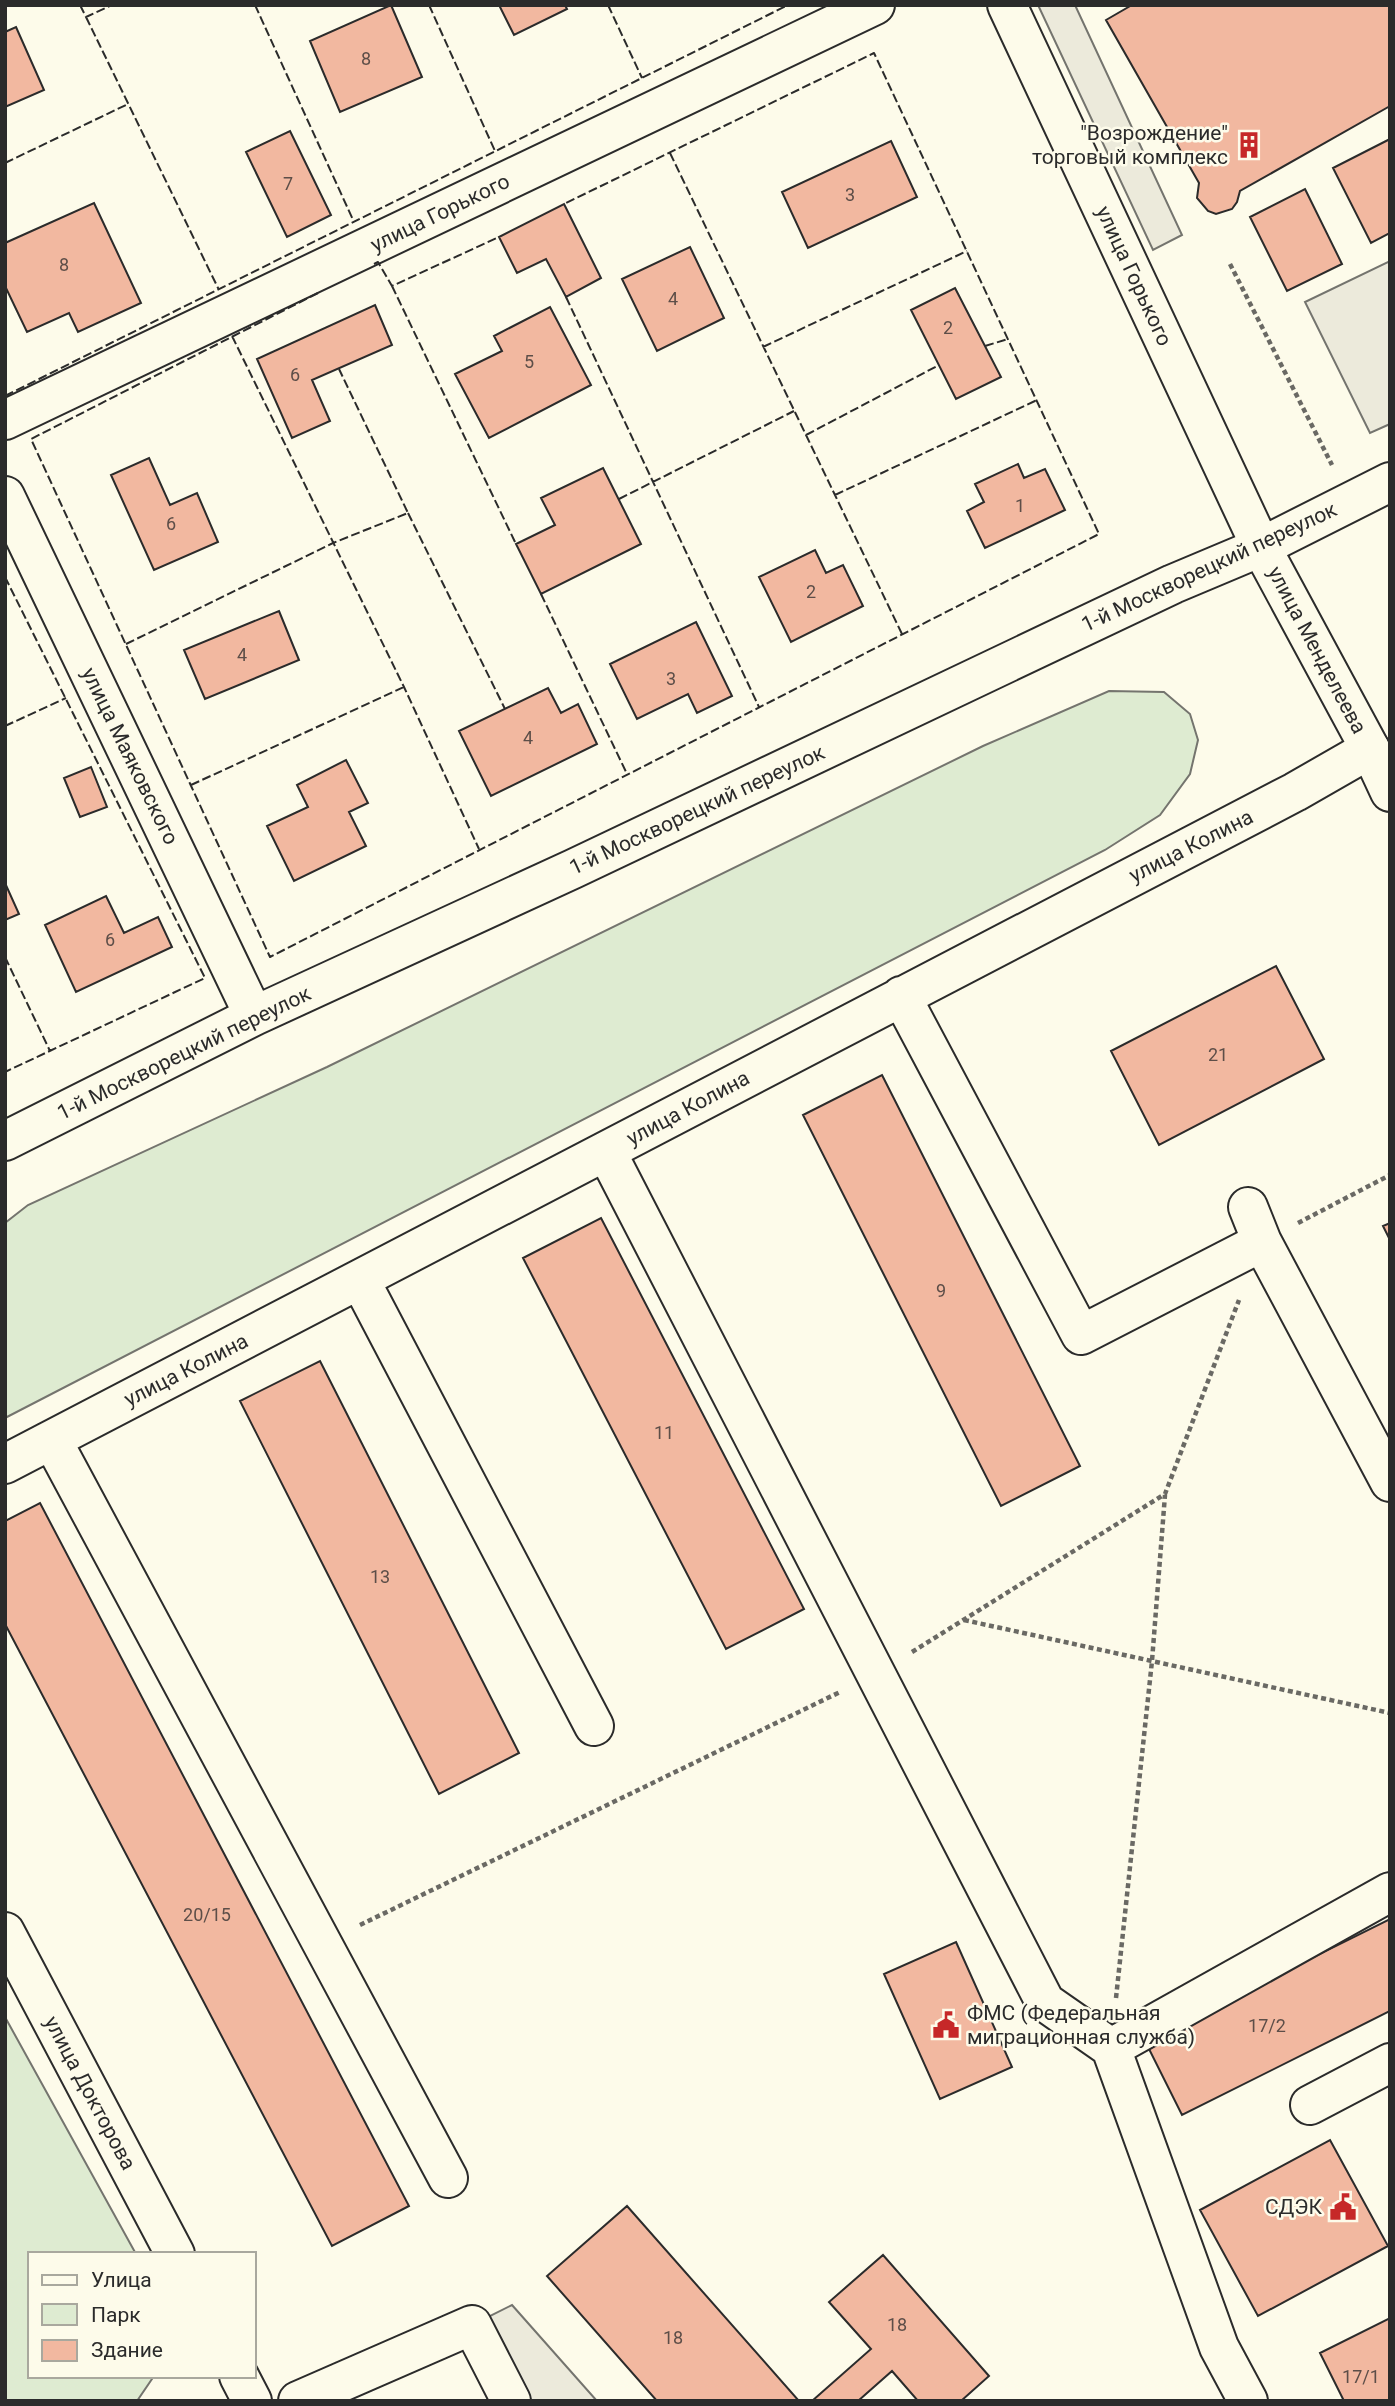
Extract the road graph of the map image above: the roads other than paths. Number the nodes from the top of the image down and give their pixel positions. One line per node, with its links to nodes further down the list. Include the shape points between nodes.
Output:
1 (875, 5): 3 (street, улица Горького)
2 (1007, 5): 6 (street, улица Горького)
3 (5, 420)
4 (1390, 482): 6 (street, 1-й Москворецкий переулок)
5 (5, 496): 10 (street, улица Маяковского)
6 (1261, 547): 7 (street, улица Менделеева); 10 (street, 1-й Москворецкий переулок, via 1173,584)
7 (1370, 749): 8 (street, улица Менделеева); 9 (street, улица Колина)
8 (1390, 792)
9 (901, 996): 12 (street, улица Колина); 14 (street, via 1081,1335)
10 (254, 1016): 11 (street, 1-й Москворецкий переулок)
11 (5, 1141)
12 (606, 1151): 15 (street, улица Колина); 22 (street, via 1045,2002)
13 (1248, 1207): 14 (street)
14 (1262, 1242): 18 (street)
15 (360, 1280): 16 (street, улица Колина); 19 (street)
16 (52, 1440): 17 (street, улица Колина); 25 (street)
17 (5, 1464)
18 (1390, 1482)
19 (594, 1726)
20 (1390, 1892): 22 (street)
21 (5, 1932): 26 (street, улица Докторова)
22 (1111, 2048): 31 (street, via 1219,2347)
23 (1390, 2063): 24 (street)
24 (1310, 2105)
25 (448, 2178)
26 (174, 2252)
27 (240, 2378): 28 (street)
28 (252, 2401)
29 (298, 2401): 30 (street, via 472,2325)
30 (511, 2401)
31 (1248, 2401)

